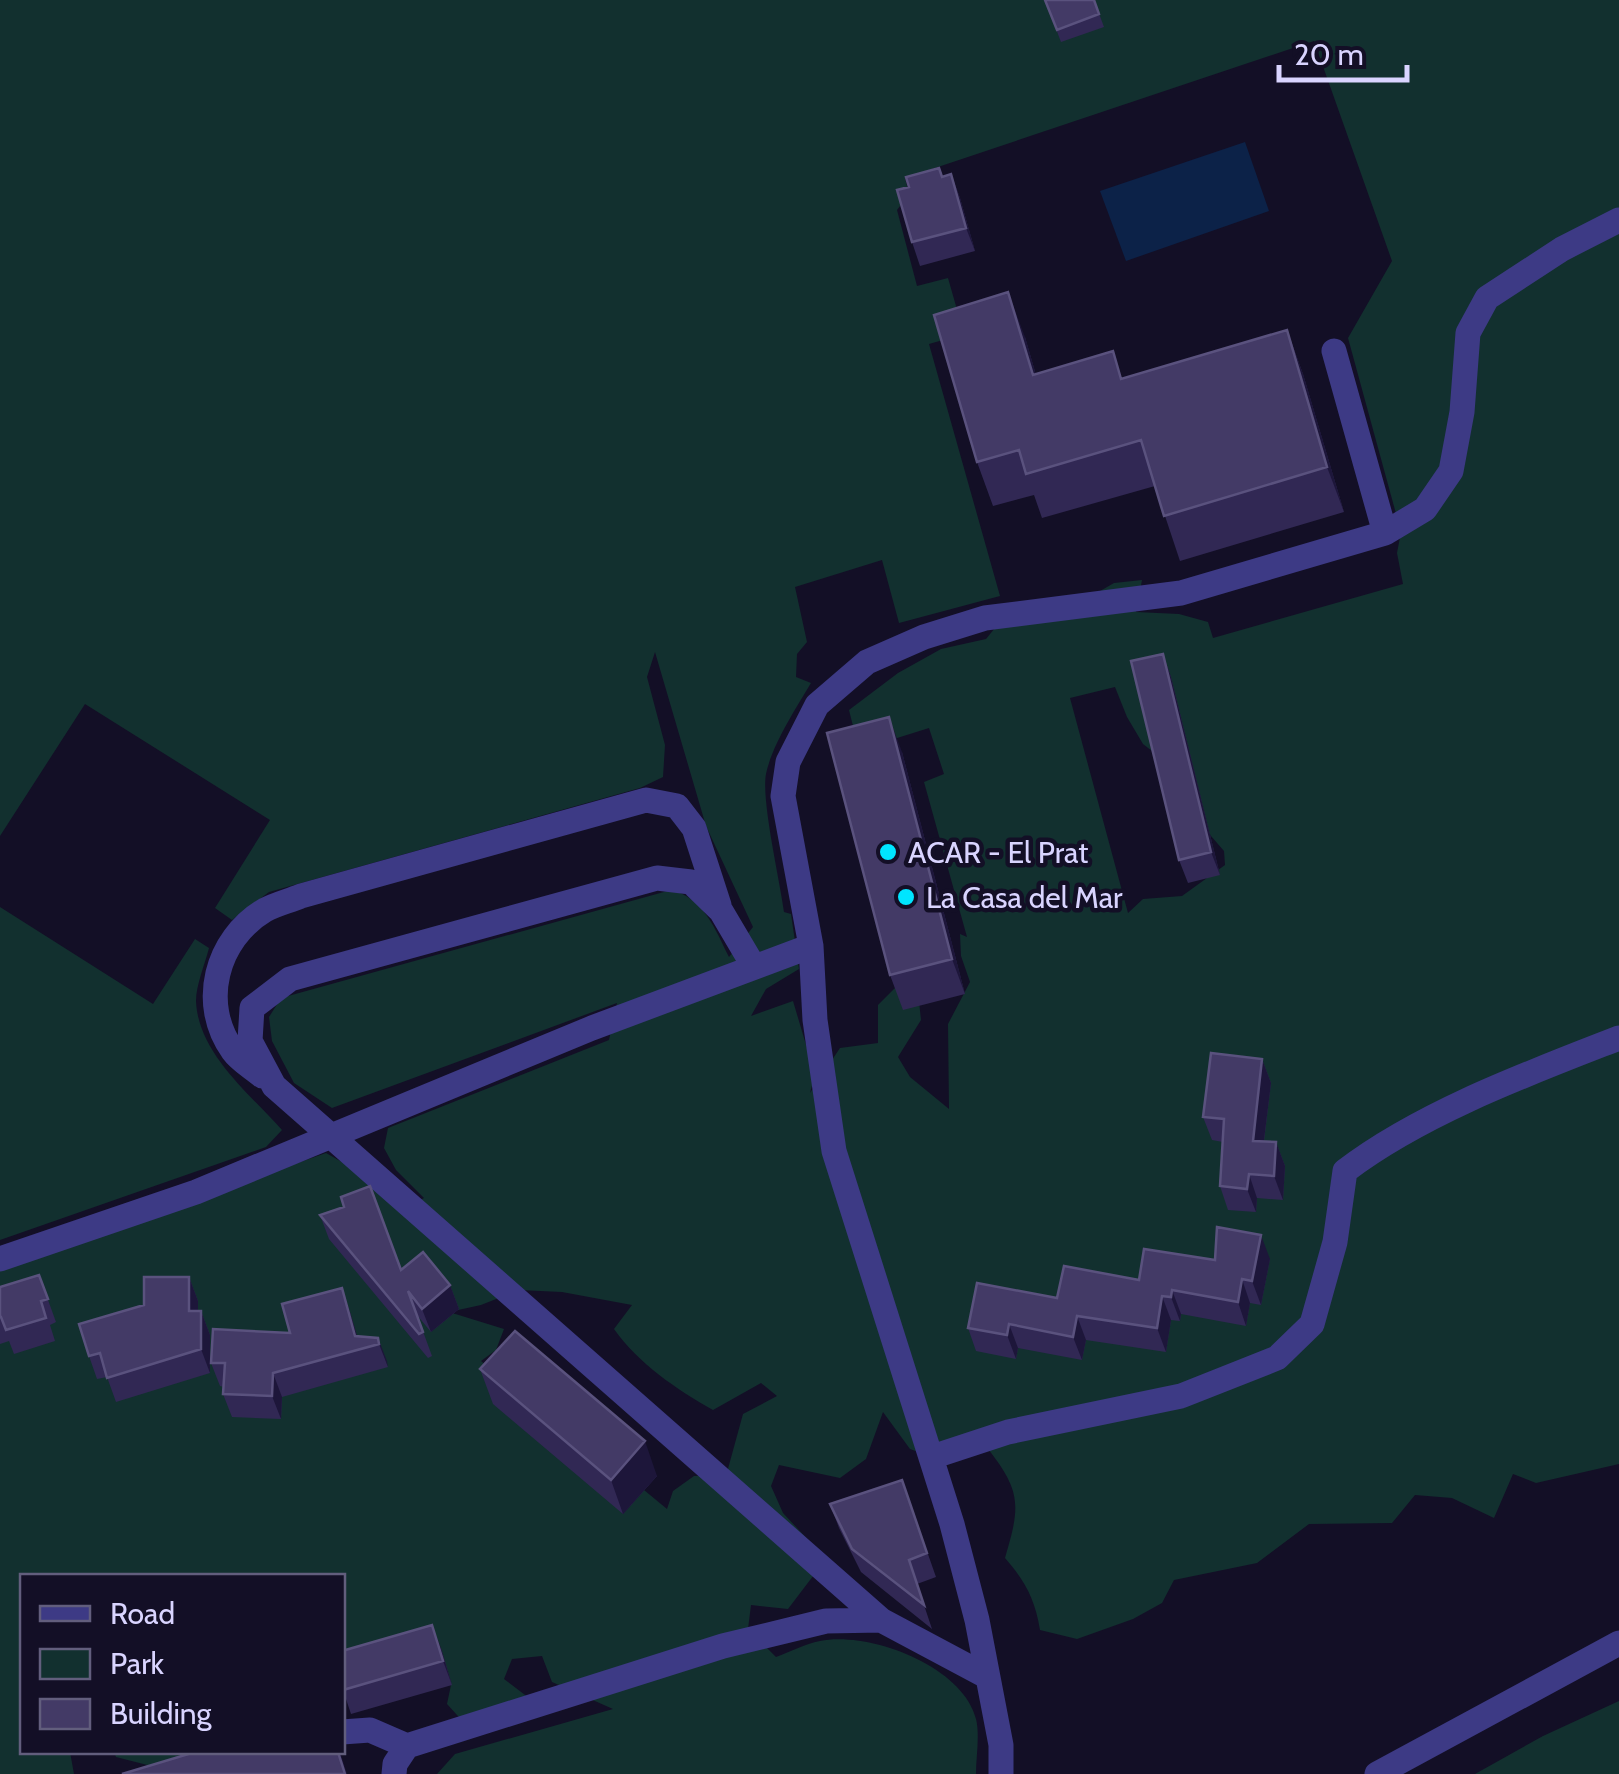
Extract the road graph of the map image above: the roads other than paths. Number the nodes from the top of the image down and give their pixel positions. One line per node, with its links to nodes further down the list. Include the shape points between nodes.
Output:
1 (1619, 220): 3 (lane, via 1487,298 1468,333 1451,471 1425,509)
2 (1334, 351): 3 (lane)
3 (1385, 532): 5 (lane, via 1182,593 985,618 867,662 817,705 788,762 783,796)
4 (721, 911): 6 (lane); 8 (lane, via 691,882 657,878 290,980 252,1008 250,1041); 8 (lane, via 694,828 677,806 646,800 301,896 263,911 227,946 214,980 217,1017 233,1052)
5 (812, 946): 6 (lane); 11 (lane, via 834,1151)
6 (754, 967): 9 (lane)
7 (1619, 1038): 11 (lane, via 1378,1146 1345,1171 1335,1242 1312,1324 1277,1358 1181,1396 1008,1432)
8 (274, 1086): 9 (lane)
9 (331, 1134): 10 (lane, via 196,1192); 12 (lane)
10 (0, 1259)
11 (932, 1457): 14 (lane, via 978,1620)
12 (882, 1620): 14 (lane); 16 (lane, via 826,1621 723,1646)
13 (1619, 1643): 19 (lane)
14 (986, 1676): 18 (lane)
15 (345, 1732): 16 (lane, via 370,1730)
16 (408, 1746): 17 (lane)
17 (394, 1774)
18 (1000, 1774)
19 (1378, 1774)

